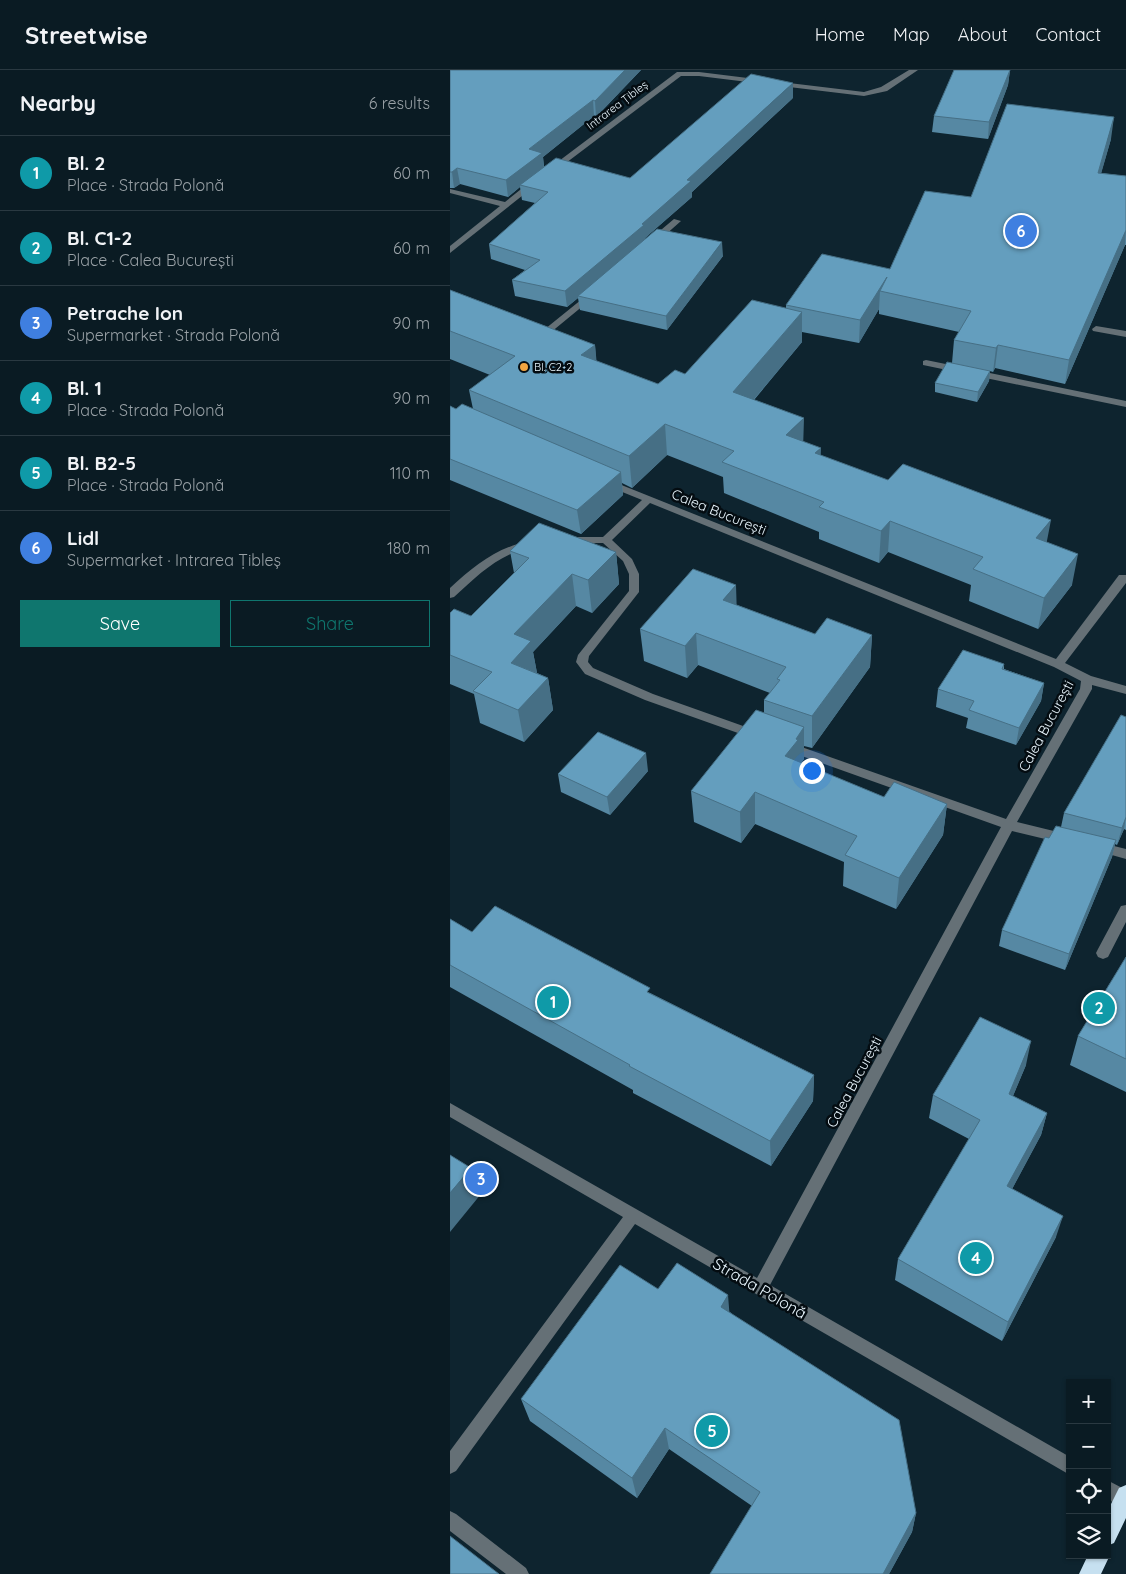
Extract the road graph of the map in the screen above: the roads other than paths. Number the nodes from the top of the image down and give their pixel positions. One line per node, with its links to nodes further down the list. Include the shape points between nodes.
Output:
1 (914, 70): 2 (street, Intrarea Țibleș, via 872,94 680,74)
2 (545, 175)
3 (537, 181): 5 (street)
4 (450, 191): 5 (street)
5 (505, 205): 8 (street)
6 (677, 221): 7 (street)
7 (647, 246)
8 (450, 250)
9 (602, 284): 11 (street, via 547,331)
10 (1096, 329): 12 (street)
11 (529, 330)
12 (1126, 334)
13 (926, 363): 14 (street)
14 (1126, 404)
15 (594, 477): 16 (street, Calea București)
16 (648, 500): 18 (street); 22 (street, Calea București)
17 (561, 539): 18 (street)
18 (606, 540): 25 (street, via 626,559 634,574 634,592 584,655 582,662 589,671 649,697)
19 (542, 542): 21 (street, via 522,544 499,554)
20 (1126, 579): 22 (street, via 1123,578)
21 (450, 594)
22 (1058, 664): 23 (street, Calea București)
23 (1087, 679): 24 (street); 25 (street, Calea București, via 1086,689)
24 (1126, 690)
25 (1009, 826): 26 (street); 31 (street, Calea București)
26 (1126, 854)
27 (1126, 910): 28 (street)
28 (1103, 953)
29 (450, 1109): 30 (street, Strada Polonă)
30 (633, 1214): 31 (street, Strada Polonă); 32 (street)
31 (760, 1288): 33 (street, Strada Polonă)
32 (450, 1465)
33 (1066, 1465)
34 (1119, 1495): 36 (highway)
35 (450, 1520): 38 (street)
36 (1111, 1522)
37 (1096, 1559): 39 (highway)
38 (520, 1574)
39 (1090, 1574)

